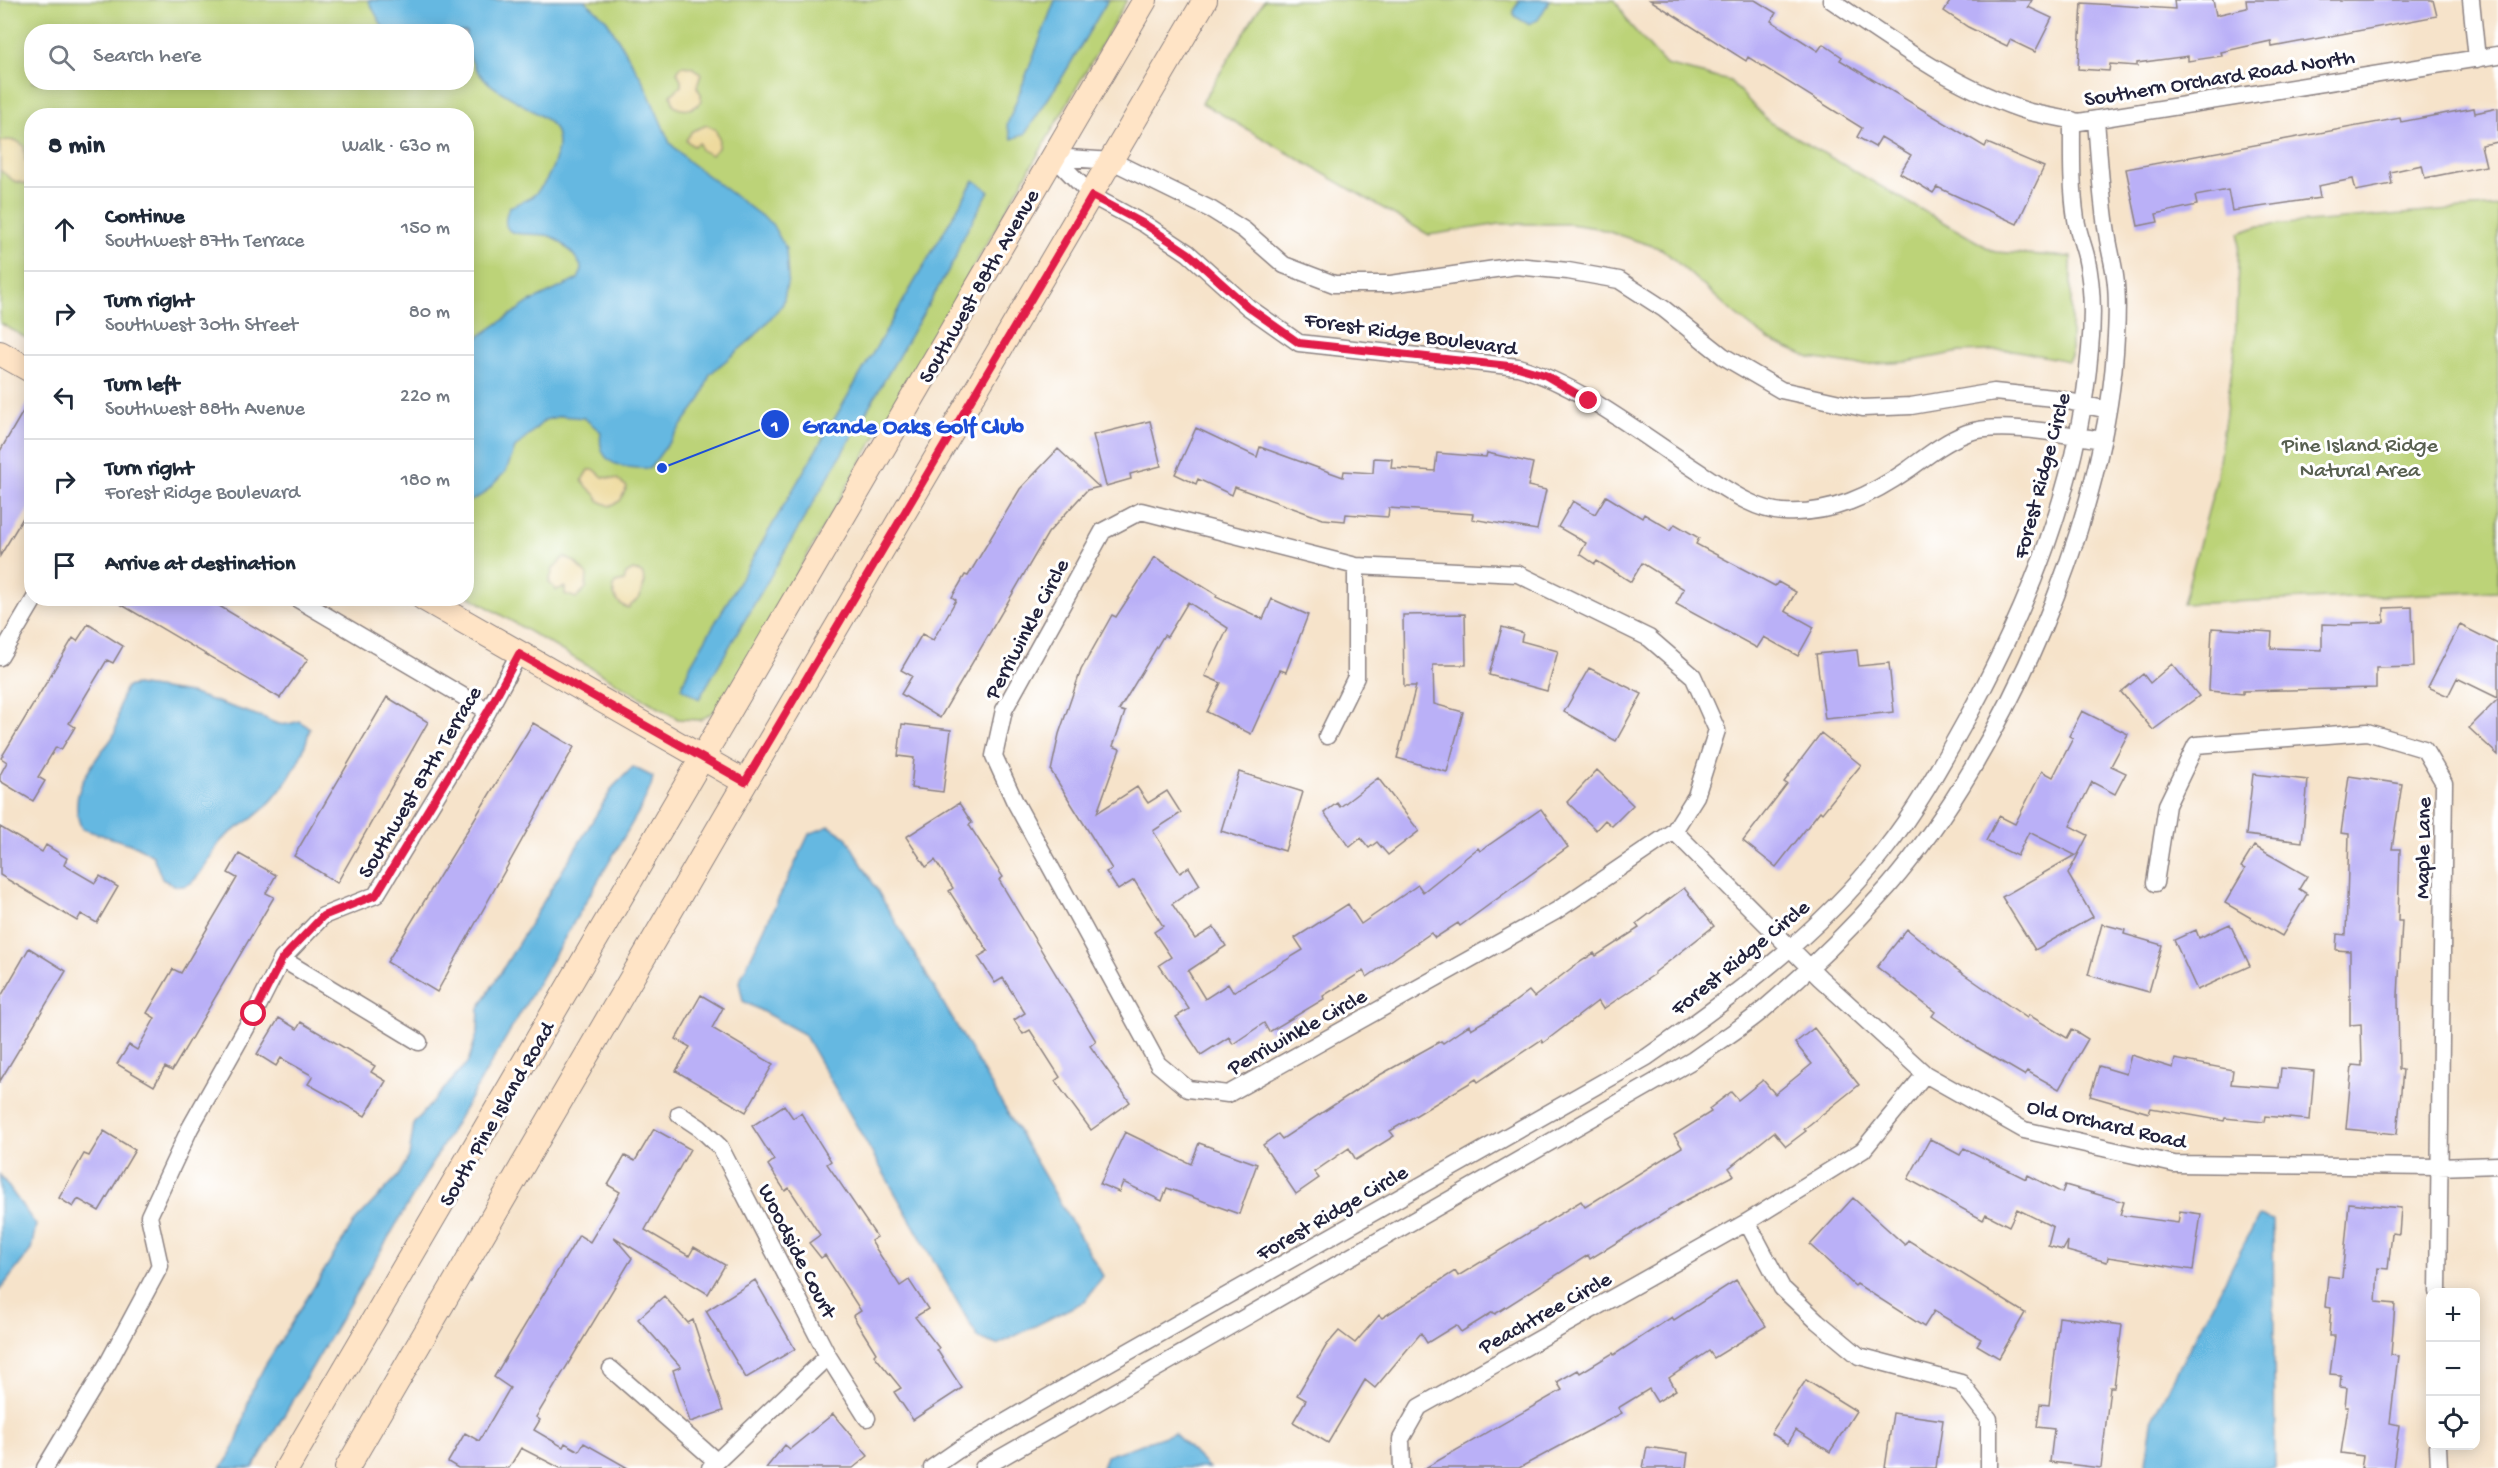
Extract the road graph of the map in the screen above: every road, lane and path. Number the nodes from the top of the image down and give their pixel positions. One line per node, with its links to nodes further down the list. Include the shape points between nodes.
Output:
1 (1145, 0): 9 (main road, Southwest 88th Avenue)
2 (1205, 0): 10 (main road)
3 (1831, 0): 7 (street, Southern Orchard Road North, via 1978,92 2030,112)
4 (2471, 0): 6 (street)
5 (2498, 55): 6 (street, Southern Orchard Road North)
6 (2477, 59): 8 (street, Southern Orchard Road North)
7 (2072, 120): 8 (street, Southern Orchard Road North); 14 (street, Forest Ridge Circle, via 2076,223 2087,258 2091,297 2091,347)
8 (2096, 120): 15 (street, via 2107,234 2116,279 2116,335)
9 (1054, 157): 10 (street, Forest Ridge Boulevard); 11 (street, Forest Ridge Boulevard); 26 (main road, Southwest 88th Avenue)
10 (1112, 161): 11 (main road); 14 (street, Forest Ridge Boulevard, via 1212,210 1244,230 1284,265 1334,284 1391,284 1516,266 1568,271 1619,280 1664,309 1723,356 1781,390 1863,408 1911,406 1994,392)
11 (1092, 196): 16 (street, Forest Ridge Boulevard, via 1188,253 1248,307 1299,343 1518,367 1545,375 1762,507 1783,512 1830,509 1862,498 1927,454 1969,432 2003,428); 27 (main road)
12 (0, 353): 13 (main road)
13 (24, 366)
14 (2083, 404): 15 (street, Forest Ridge Boulevard); 16 (street, Forest Ridge Circle)
15 (2108, 410): 17 (street)
16 (2077, 436): 17 (street, Forest Ridge Boulevard); 30 (street, Forest Ridge Circle, via 2055,521 2024,605 1982,692 1930,785 1883,853)
17 (2102, 440): 32 (street, via 2069,558 2008,704 1956,794 1908,861)
18 (1356, 566): 25 (street, via 1356,677); 28 (street, Perriwinkle Circle, via 1518,574 1649,638 1693,676 1717,730 1696,796); 28 (street, Perriwinkle Circle, via 1141,511 1103,531 1004,710 994,756 1014,800 1158,1064 1188,1089 1228,1094 1556,911)
19 (30, 606): 23 (street)
20 (311, 606): 24 (street)
21 (437, 606): 22 (main road)
22 (519, 654): 24 (street, Southwest 87th Terrace); 26 (main road)
23 (0, 657)
24 (488, 711): 31 (street, Southwest 87th Terrace, via 376,895 323,916)
25 (1327, 736)
26 (702, 758): 27 (main road); 46 (main road, South Pine Island Road)
27 (745, 782): 47 (main road)
28 (1674, 831): 30 (street, Old Orchard Road)
29 (2155, 883): 37 (street, Maple Lane, via 2167,805 2196,745 2367,732 2424,749 2444,783)
30 (1790, 947): 32 (street, Old Orchard Road); 48 (street, Forest Ridge Circle, via 1722,1005 1647,1057 1036,1404)
31 (282, 959): 33 (street); 45 (street, Southwest 87th Terrace, via 190,1128 149,1216 160,1266)
32 (1809, 966): 34 (street, Old Orchard Road); 49 (street, via 1762,1010 1693,1060)
33 (419, 1042)
34 (1925, 1074): 37 (street, Old Orchard Road, via 2024,1130 2174,1164); 38 (street, Peachtree Circle, via 1863,1150)
35 (679, 1114): 40 (street, Woodside Court, via 720,1147)
36 (2498, 1165): 37 (street, Old Orchard Road)
37 (2439, 1167): 39 (street, Maple Lane)
38 (1748, 1222): 50 (street, Peachtree Circle, via 1419,1407 1401,1439); 51 (street, via 1782,1288 1859,1356 1961,1383 1989,1419)
39 (2438, 1288)
40 (828, 1356): 42 (street, Woodside Court); 44 (street)
41 (611, 1369): 44 (street)
42 (867, 1418)
43 (2438, 1450): 52 (street)
44 (713, 1465)
45 (45, 1468)
46 (287, 1468)
47 (347, 1468)
48 (932, 1468)
49 (983, 1468)
50 (1401, 1468)
51 (1989, 1468)
52 (2439, 1468)

